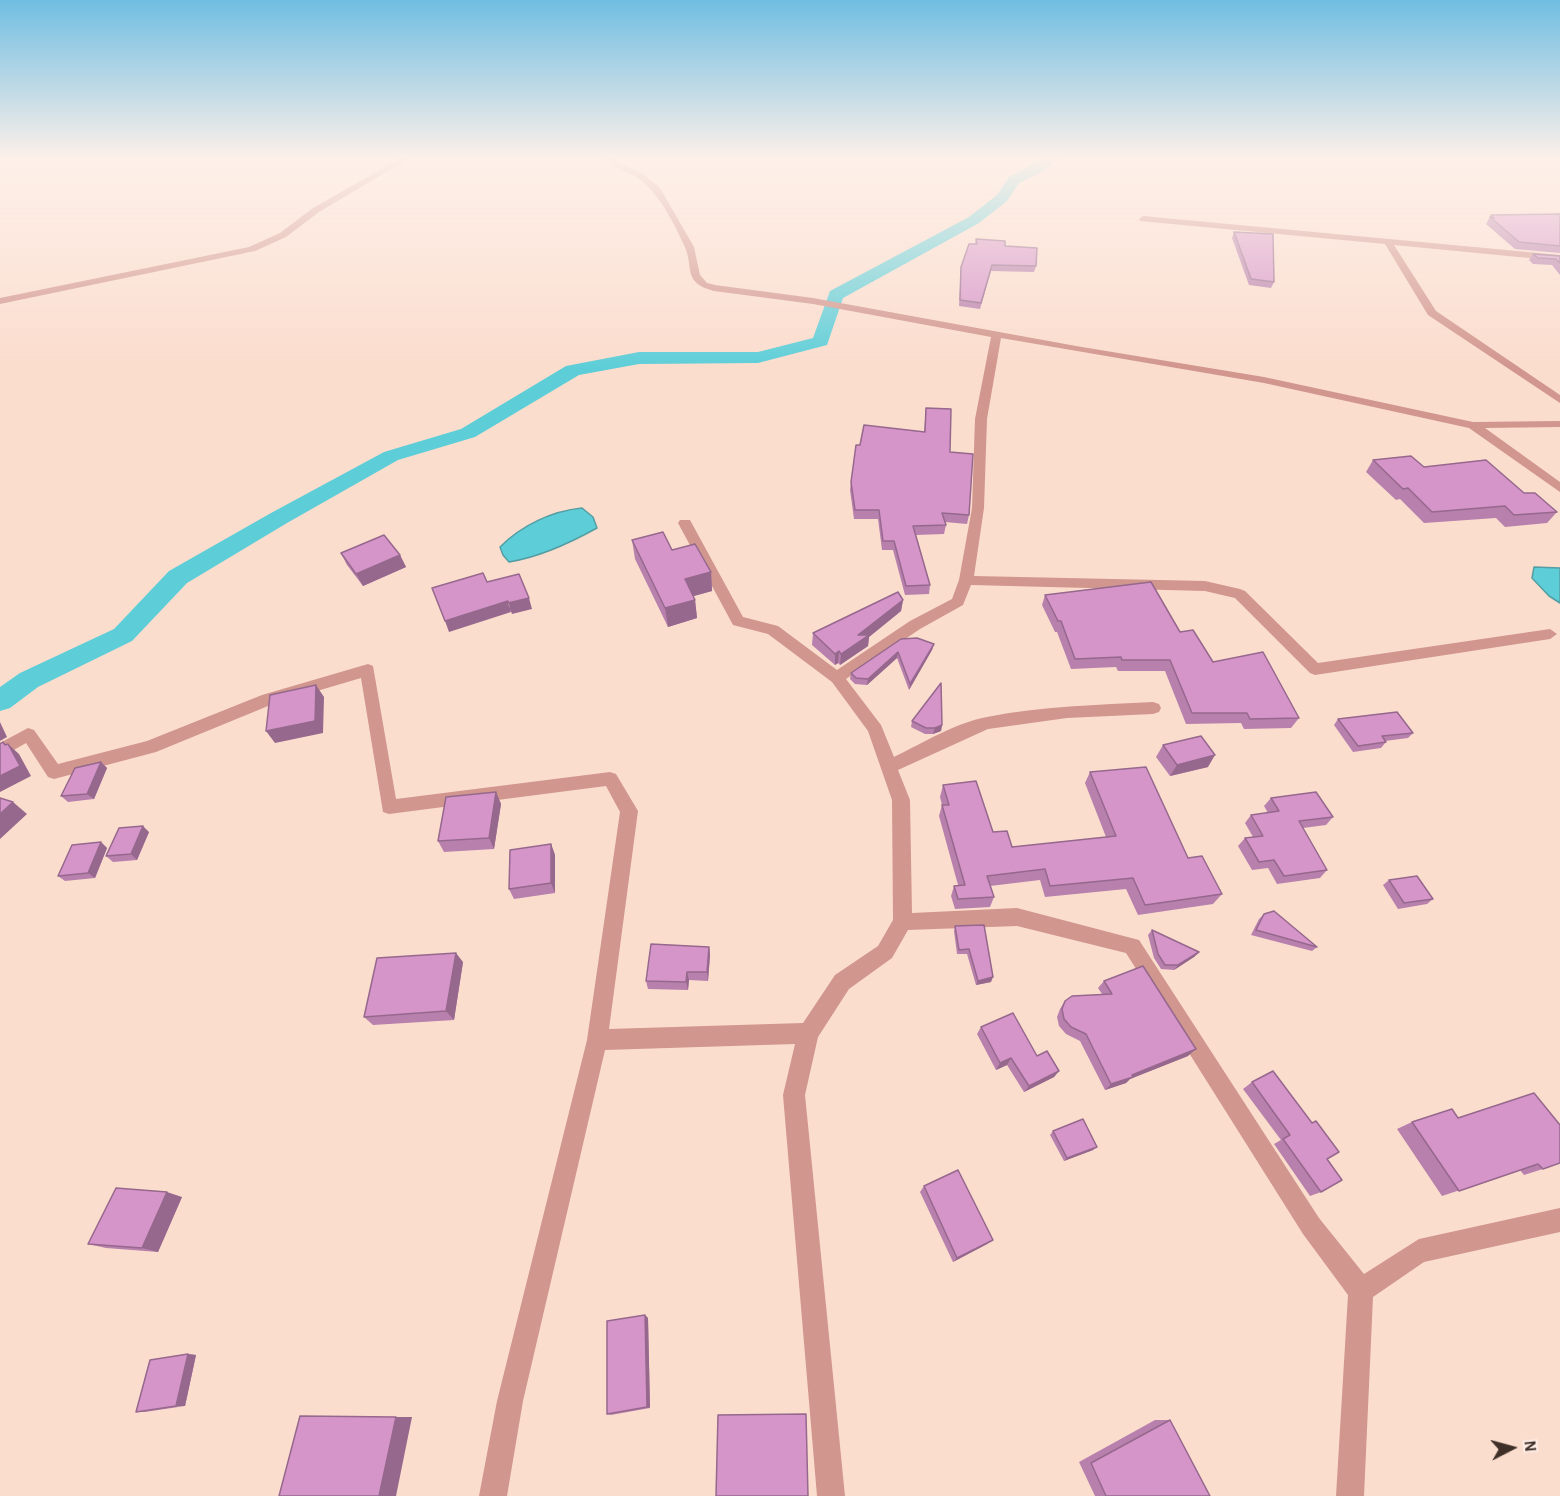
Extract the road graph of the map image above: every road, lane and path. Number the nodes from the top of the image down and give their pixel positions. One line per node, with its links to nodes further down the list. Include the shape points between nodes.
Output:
1 (291, 229): 6 (street, via 252,249)
2 (679, 229): 7 (street, via 690,247 698,281 714,288)
3 (1237, 229): 4 (street)
4 (1388, 242): 5 (street); 8 (street, via 1432,313)
5 (1560, 258)
6 (0, 301)
7 (997, 333): 10 (street, via 1264,380); 13 (street, via 981,419 978,508)
8 (1560, 400)
9 (1560, 424): 10 (street)
10 (1473, 425): 11 (street)
11 (1560, 488)
12 (685, 523): 15 (street, via 738,621 773,630)
13 (966, 580): 14 (street, via 1206,586 1240,594 1315,669); 15 (street, via 958,602 915,625)
14 (1557, 637)
15 (837, 678): 18 (street, via 875,729)
16 (1153, 708): 18 (street, via 1067,711 986,723)
17 (0, 751): 21 (street, via 28,734 54,772 150,747 268,699 368,670 389,807 610,778 630,811)
18 (889, 767): 19 (street, via 901,800)
19 (903, 922): 20 (street, via 885,952 842,982); 23 (street, via 1017,917 1132,946 1311,1226)
20 (808, 1033): 21 (street); 25 (street, via 794,1095)
21 (597, 1040): 24 (street, via 510,1401)
22 (1560, 1220): 23 (street, via 1419,1251)
23 (1361, 1291): 26 (street)
24 (493, 1496)
25 (831, 1496)
26 (1350, 1496)

